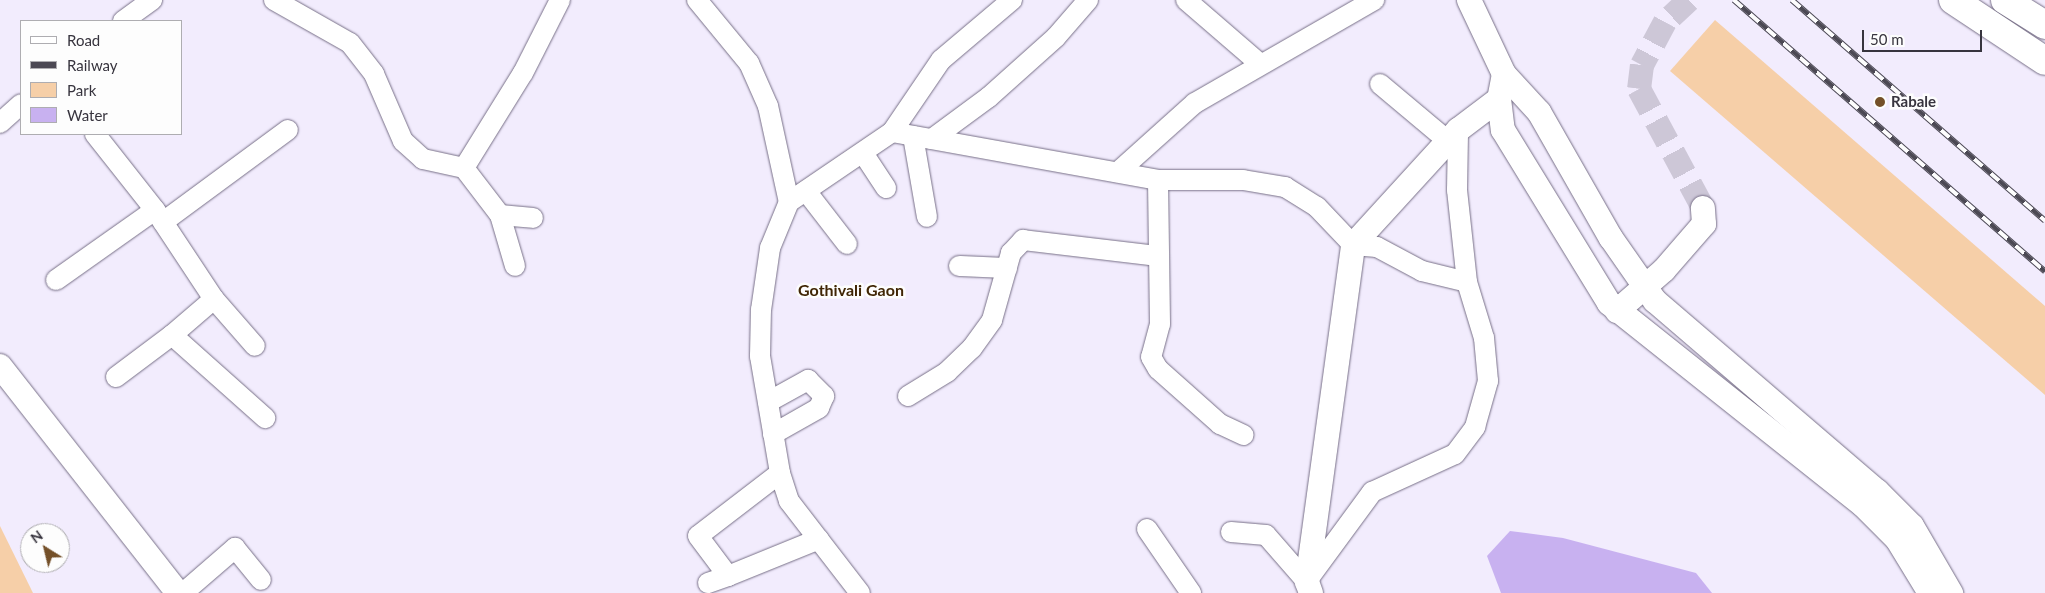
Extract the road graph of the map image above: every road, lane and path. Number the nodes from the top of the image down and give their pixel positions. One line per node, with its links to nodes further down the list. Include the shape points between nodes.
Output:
1 (152, 0): 12 (street)
2 (274, 0): 28 (street, via 350,43 374,74 403,141 423,160)
3 (560, 0): 28 (street, via 523,73)
4 (697, 0): 33 (street, via 749,63 768,106)
5 (1012, 0): 22 (street, via 941,60)
6 (1088, 0): 26 (street, via 1056,37 989,97)
7 (1186, 0): 15 (street)
8 (1374, 0): 15 (street, via 1320,35)
9 (1469, 0): 16 (street)
10 (1953, 0): 14 (main road)
11 (2005, 0): 13 (main road)
12 (123, 20)
13 (2045, 26)
14 (2045, 61)
15 (1259, 63): 29 (street, via 1195,103)
16 (1504, 74): 18 (street); 47 (street, via 1539,112 1611,238)
17 (1380, 84): 25 (street)
18 (1499, 99): 25 (street); 49 (street, via 1503,130 1588,275)
19 (20, 105): 20 (street)
20 (0, 123)
21 (288, 130): 36 (street)
22 (892, 132): 24 (street); 27 (street)
23 (96, 135): 36 (street)
24 (912, 136): 26 (street); 37 (street)
25 (1453, 136): 40 (street); 46 (street)
26 (932, 139): 29 (street)
27 (862, 153): 31 (street); 32 (street)
28 (464, 168): 35 (street)
29 (1118, 172): 30 (street)
30 (1158, 180): 40 (street, via 1243,180 1285,188 1317,207); 41 (street)
31 (886, 188)
32 (806, 191): 33 (street); 39 (street)
33 (789, 202): 55 (street, via 770,248 760,310 760,356)
34 (1703, 208): 47 (street, via 1704,224)
35 (500, 215): 38 (street); 42 (street)
36 (159, 216): 45 (street); 48 (street)
37 (927, 217)
38 (533, 218)
39 (848, 244)
40 (1353, 245): 46 (street, via 1377,247 1422,271); 66 (street)
41 (1157, 256): 44 (street, via 1023,240 1011,253); 58 (street, via 1160,324 1151,356 1158,369 1220,424)
42 (515, 266)
43 (958, 266): 44 (street)
44 (1007, 268): 54 (street, via 992,320 972,348 947,372)
45 (56, 280)
46 (1467, 282): 66 (street, via 1484,338 1488,381 1474,428 1455,454 1372,492)
47 (1644, 286): 49 (street); 72 (street, via 1654,301 1901,515 1936,562)
48 (214, 299): 50 (street); 51 (street)
49 (1617, 311): 71 (street, via 1863,505 1897,539)
50 (172, 335): 53 (street); 56 (street)
51 (255, 346)
52 (0, 366): 67 (street)
53 (116, 377)
54 (908, 396)
55 (768, 402): 57 (street); 57 (street, via 808,380 824,396 819,408)
56 (265, 418)
57 (773, 434): 59 (street)
58 (1244, 435)
59 (780, 473): 62 (street, via 789,500); 63 (street, via 698,536)
60 (1146, 529): 70 (street)
61 (1231, 532): 66 (street, via 1266,535)
62 (819, 539): 63 (street); 69 (street)
63 (728, 576): 65 (street)
64 (261, 580): 68 (street, via 235,548)
65 (708, 583)
66 (1306, 589)
67 (178, 593)
68 (183, 593)
69 (860, 593)
70 (1191, 593)
71 (1930, 593)
72 (1951, 593)

